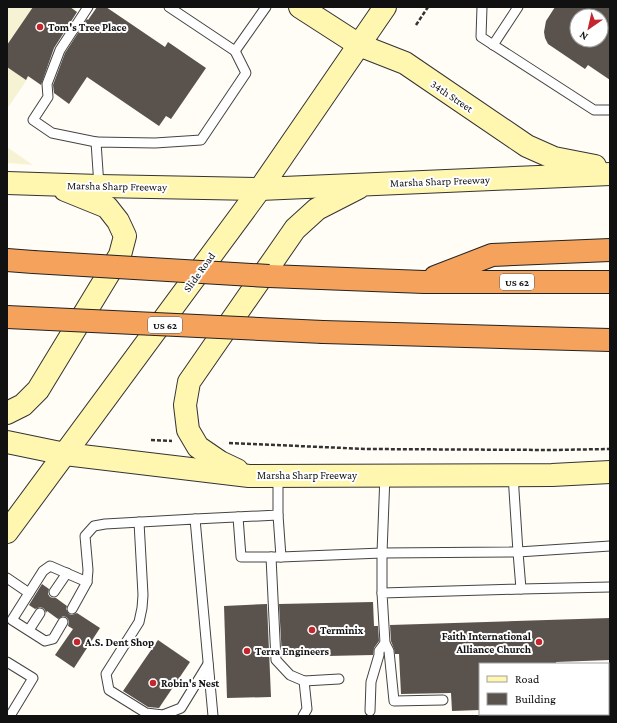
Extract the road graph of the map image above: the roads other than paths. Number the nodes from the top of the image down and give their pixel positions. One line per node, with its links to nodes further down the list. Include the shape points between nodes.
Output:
1 (88, 7): 12 (lane, via 60,50 47,84 48,97 33,120 52,133)
2 (169, 7): 10 (lane)
3 (266, 7): 10 (lane)
4 (300, 7): 8 (main road, 34th Street)
5 (385, 7): 8 (main road, Slide Road)
6 (482, 7): 9 (lane, via 481,37)
7 (518, 7): 9 (lane)
8 (359, 45): 13 (main road, 34th Street, via 405,63 527,146 554,158); 19 (main road, Slide Road)
9 (492, 45): 11 (lane, via 594,110)
10 (235, 51): 12 (lane, via 246,73 201,140 155,143)
11 (610, 110)
12 (96, 142): 18 (lane)
13 (610, 169)
14 (610, 174): 16 (main road, Marsha Sharp Freeway)
15 (8, 182): 17 (main road, Marsha Sharp Freeway)
16 (364, 184): 19 (main road, Marsha Sharp Freeway); 32 (main road, via 317,209 296,229 189,382 185,404 188,430 198,447 220,462)
17 (51, 185): 18 (main road, Marsha Sharp Freeway); 26 (main road, via 107,207 125,236 120,255 38,390 23,405)
18 (99, 186): 19 (main road, Marsha Sharp Freeway)
19 (260, 189): 28 (main road, Slide Road)
20 (610, 250): 22 (highway, via 492,255)
21 (7, 260): 22 (highway, US 62, bridge, via 269,276)
22 (424, 282): 23 (highway, US 62)
23 (610, 282)
24 (7, 317): 25 (highway, US 62, bridge, via 323,332)
25 (610, 340)
26 (7, 413)
27 (7, 442): 28 (main road, Marsha Sharp Freeway)
28 (65, 454): 32 (main road, Marsha Sharp Freeway); 38 (main road, Slide Road)
29 (610, 472): 31 (main road, Marsha Sharp Freeway)
30 (385, 475): 31 (main road, Marsha Sharp Freeway); 33 (main road, Marsha Sharp Freeway); 41 (lane)
31 (513, 475): 40 (lane)
32 (250, 476): 33 (main road, Marsha Sharp Freeway)
33 (278, 476): 34 (lane)
34 (278, 515): 35 (lane); 43 (lane)
35 (238, 517): 36 (lane); 42 (lane, via 241,557)
36 (195, 519): 37 (lane); 60 (lane)
37 (139, 522): 46 (lane, via 94,526 85,536); 60 (lane, via 143,595 140,622 106,674 109,690 146,714 163,715 181,708)
38 (7, 532)
39 (610, 546): 40 (lane)
40 (518, 552): 41 (lane); 48 (lane)
41 (382, 553): 43 (lane); 51 (lane)
42 (271, 557): 43 (lane); 62 (lane, via 276,660 290,675)
43 (281, 557)
44 (67, 573): 46 (lane); 49 (lane, via 50,566 43,570); 50 (lane)
45 (7, 578): 49 (lane)
46 (87, 582): 52 (lane)
47 (610, 587): 48 (lane)
48 (521, 589): 51 (lane)
49 (29, 592): 54 (lane)
50 (54, 592)
51 (382, 593): 58 (lane)
52 (72, 609)
53 (40, 613): 57 (lane)
54 (10, 618): 56 (lane); 57 (lane)
55 (63, 622): 57 (lane, via 53,639 45,641)
56 (7, 628)
57 (29, 630)
58 (385, 643): 63 (lane, via 389,651 394,701); 64 (lane, via 379,651 371,682)
59 (7, 662): 65 (lane, via 34,678)
60 (208, 664): 66 (lane)
61 (339, 679): 62 (lane)
62 (304, 681): 67 (lane, via 307,709)
63 (443, 700)
64 (370, 711)
65 (10, 716)
66 (213, 716)
67 (303, 716)

